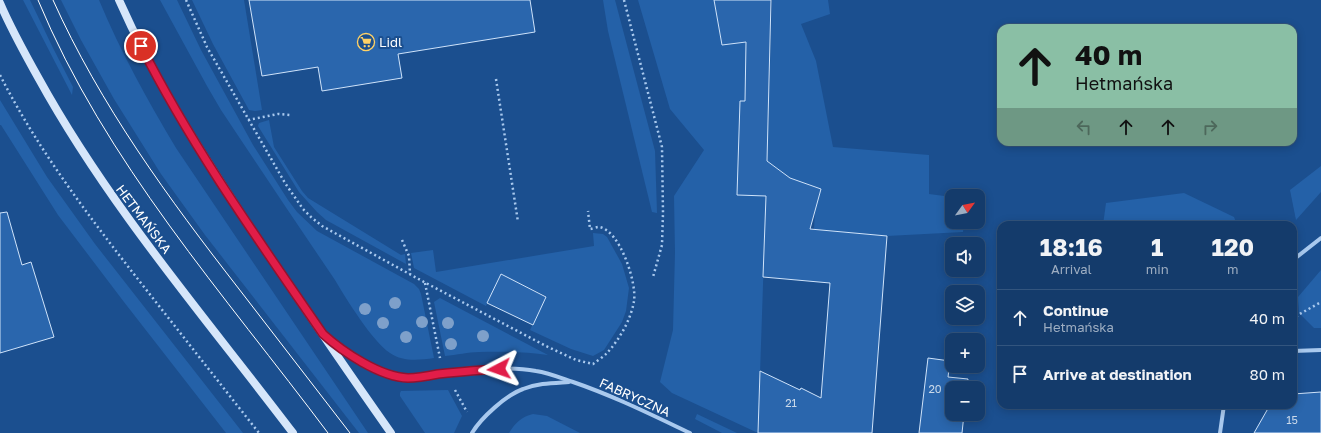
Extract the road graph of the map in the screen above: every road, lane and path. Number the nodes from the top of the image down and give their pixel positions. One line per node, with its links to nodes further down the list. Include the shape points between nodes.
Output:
1 (119, 0): 18 (main road, via 148,59 186,126 254,233)
2 (186, 0): 8 (path, via 207,47)
3 (624, 0): 15 (path, via 662,147 662,245)
4 (0, 3): 24 (main road, HETMAŃSKA, via 30,62 82,152 115,200)
5 (0, 75): 23 (path, via 56,168 101,231)
6 (496, 79): 10 (path)
7 (290, 115): 8 (path, via 278,114)
8 (248, 120): 14 (path, via 292,194 311,218)
9 (588, 211): 14 (path, via 590,229 599,227 606,230 616,240 627,261 632,276 634,300 626,326 607,353 593,364 576,360 546,346)
10 (518, 222)
11 (1321, 238): 13 (street)
12 (402, 240): 14 (path, via 409,256)
13 (1297, 257)
14 (410, 274)
15 (653, 277)
16 (1321, 302): 17 (path)
17 (1297, 316)
18 (323, 334): 21 (street, FABRYCZNA, via 354,358 401,377 416,378 490,369 522,369 551,374); 25 (main road)
19 (1321, 350): 20 (street)
20 (1297, 351)
21 (572, 382): 26 (street, FABRYCZNA, via 541,384 522,389 483,418); 27 (street, FABRYCZNA)
22 (1223, 409): 28 (street)
23 (258, 433)
24 (293, 433)
25 (391, 433)
26 (472, 433)
27 (690, 433)
28 (1220, 433)

